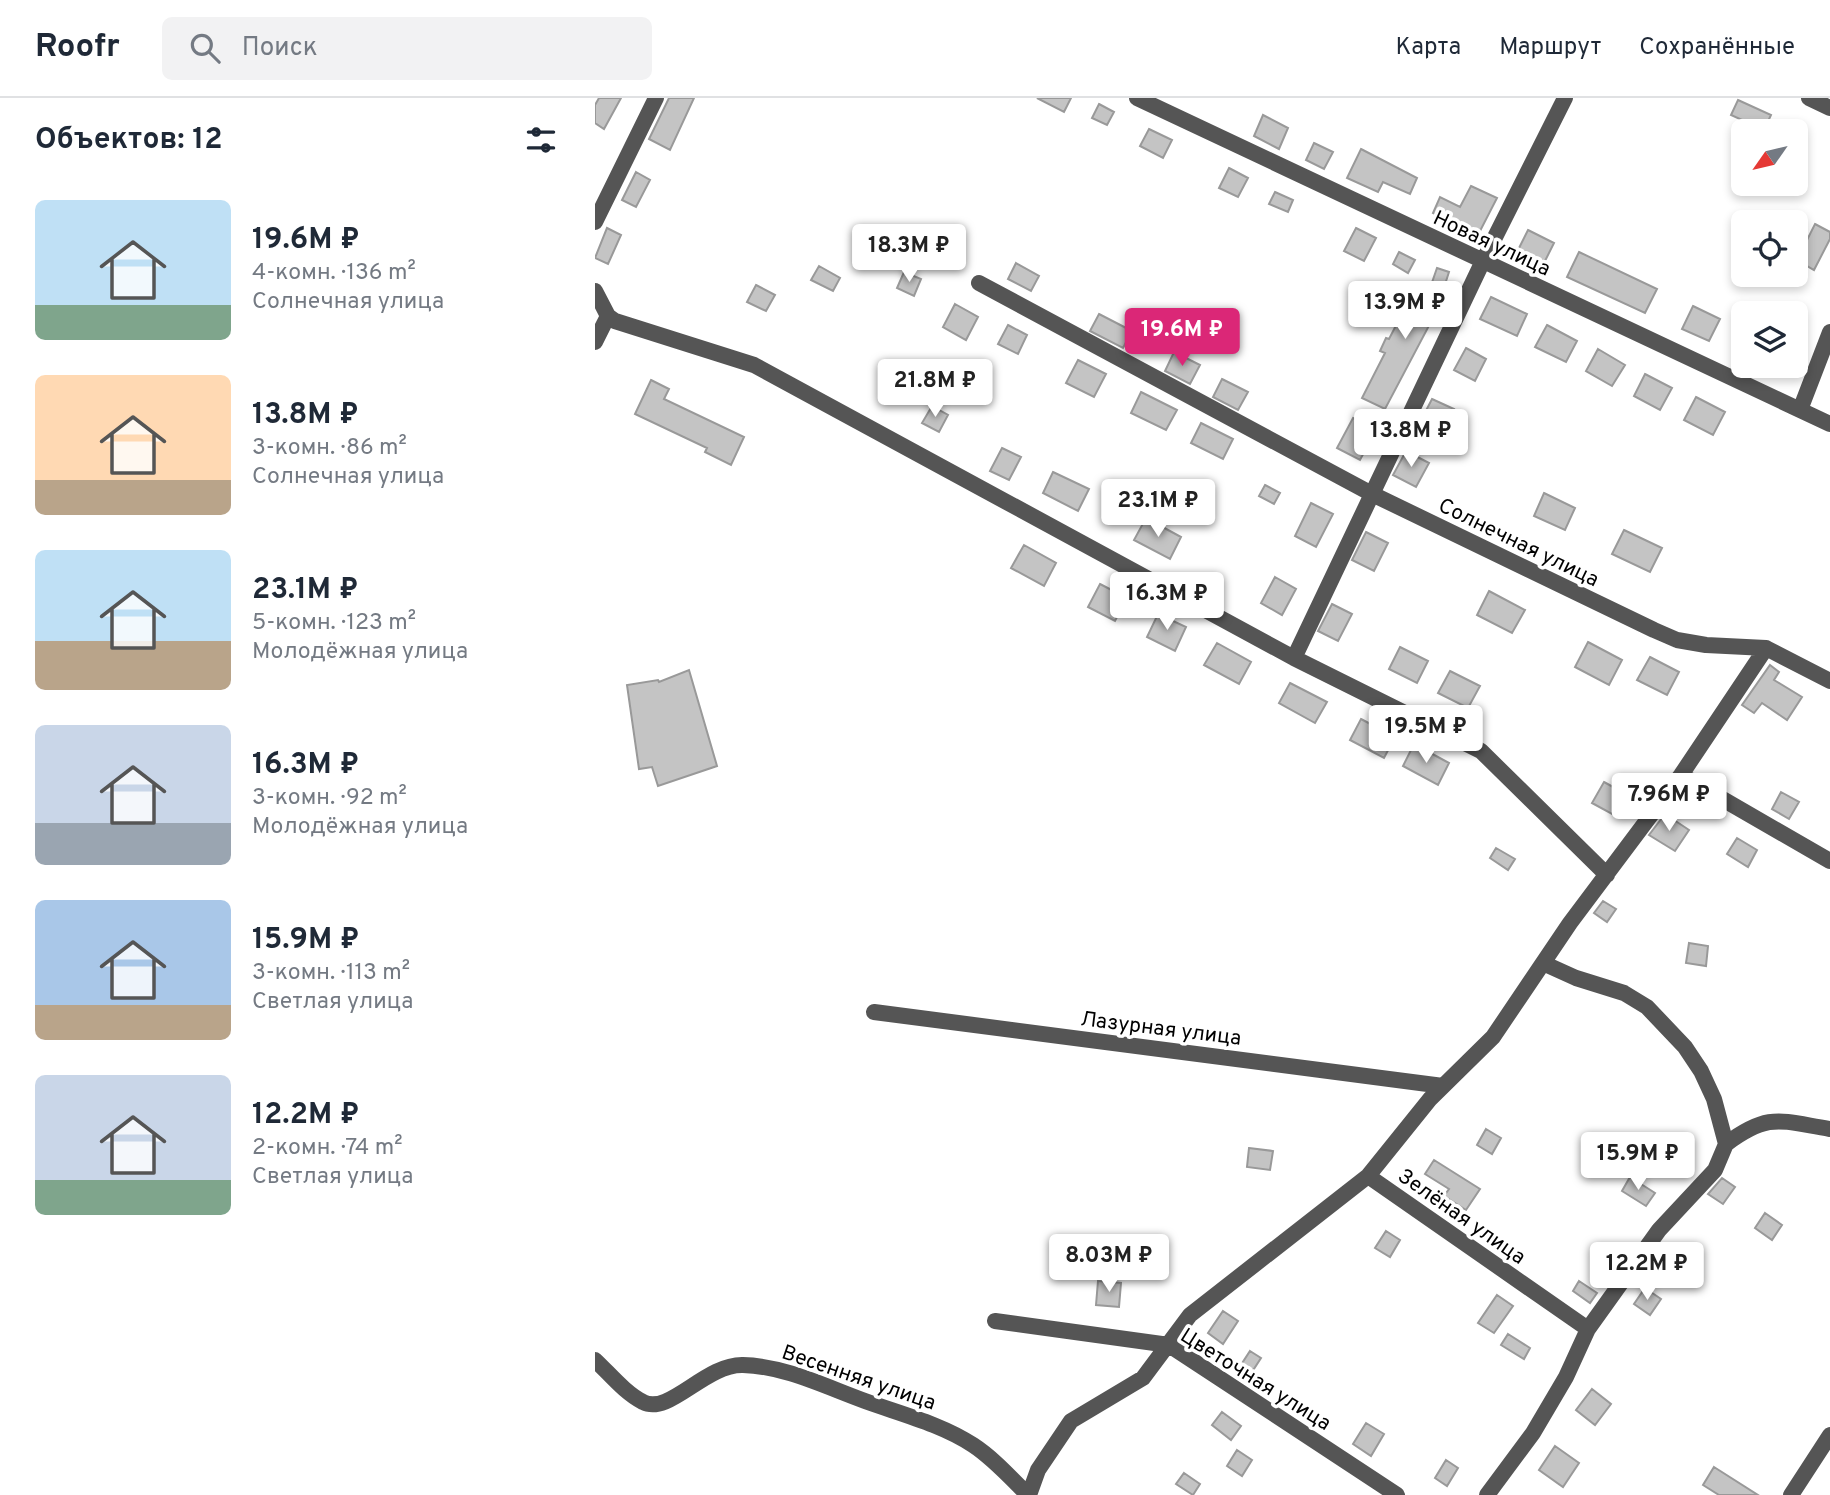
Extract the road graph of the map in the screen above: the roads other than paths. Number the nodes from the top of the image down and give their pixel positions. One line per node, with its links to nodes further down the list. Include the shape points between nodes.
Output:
1 (656, 98): 6 (street)
2 (1137, 98): 7 (street, Новая улица)
3 (1565, 98): 7 (street)
4 (1809, 98): 5 (street)
5 (1830, 108)
6 (595, 222)
7 (1482, 263): 13 (street, Новая улица); 15 (street)
8 (979, 283): 15 (street, Солнечная улица)
9 (595, 291): 10 (street)
10 (608, 316): 12 (street); 17 (street, via 623,325 754,365)
11 (1830, 332): 13 (street)
12 (595, 342)
13 (1800, 410): 14 (street, Новая улица)
14 (1830, 424)
15 (1372, 494): 16 (street, Солнечная улица, via 1677,640); 17 (street)
16 (1766, 648): 18 (street, Солнечная улица); 19 (street, Зелёная улица)
17 (1294, 659): 21 (street, via 1481,751)
18 (1830, 681)
19 (1681, 775): 20 (street); 21 (street, Зелёная улица)
20 (1830, 861)
21 (1607, 875): 22 (street, Зелёная улица)
22 (1545, 964): 24 (street, Зелёная улица, via 1493,1037); 26 (street, via 1624,993 1647,1007 1685,1046 1701,1071)
23 (874, 1012): 24 (street, Лазурная улица)
24 (1443, 1086): 27 (street, Зелёная улица)
25 (1830, 1129): 26 (street, via 1776,1120 1750,1127)
26 (1726, 1144): 29 (street, via 1715,1170 1659,1230)
27 (1368, 1176): 29 (street, Зелёная улица); 30 (street, via 1189,1315)
28 (995, 1321): 30 (street, Цветочная улица)
29 (1588, 1329): 35 (street, via 1533,1433)
30 (1169, 1345): 33 (street, via 1143,1378 1071,1421 1038,1470); 34 (street, Цветочная улица)
31 (595, 1360): 33 (street, Весенняя улица, via 640,1401 655,1405 670,1402 719,1369 770,1367 939,1427 973,1445)
32 (1830, 1434): 36 (street)
33 (1028, 1495)
34 (1397, 1495)
35 (1487, 1495)
36 (1791, 1495)

